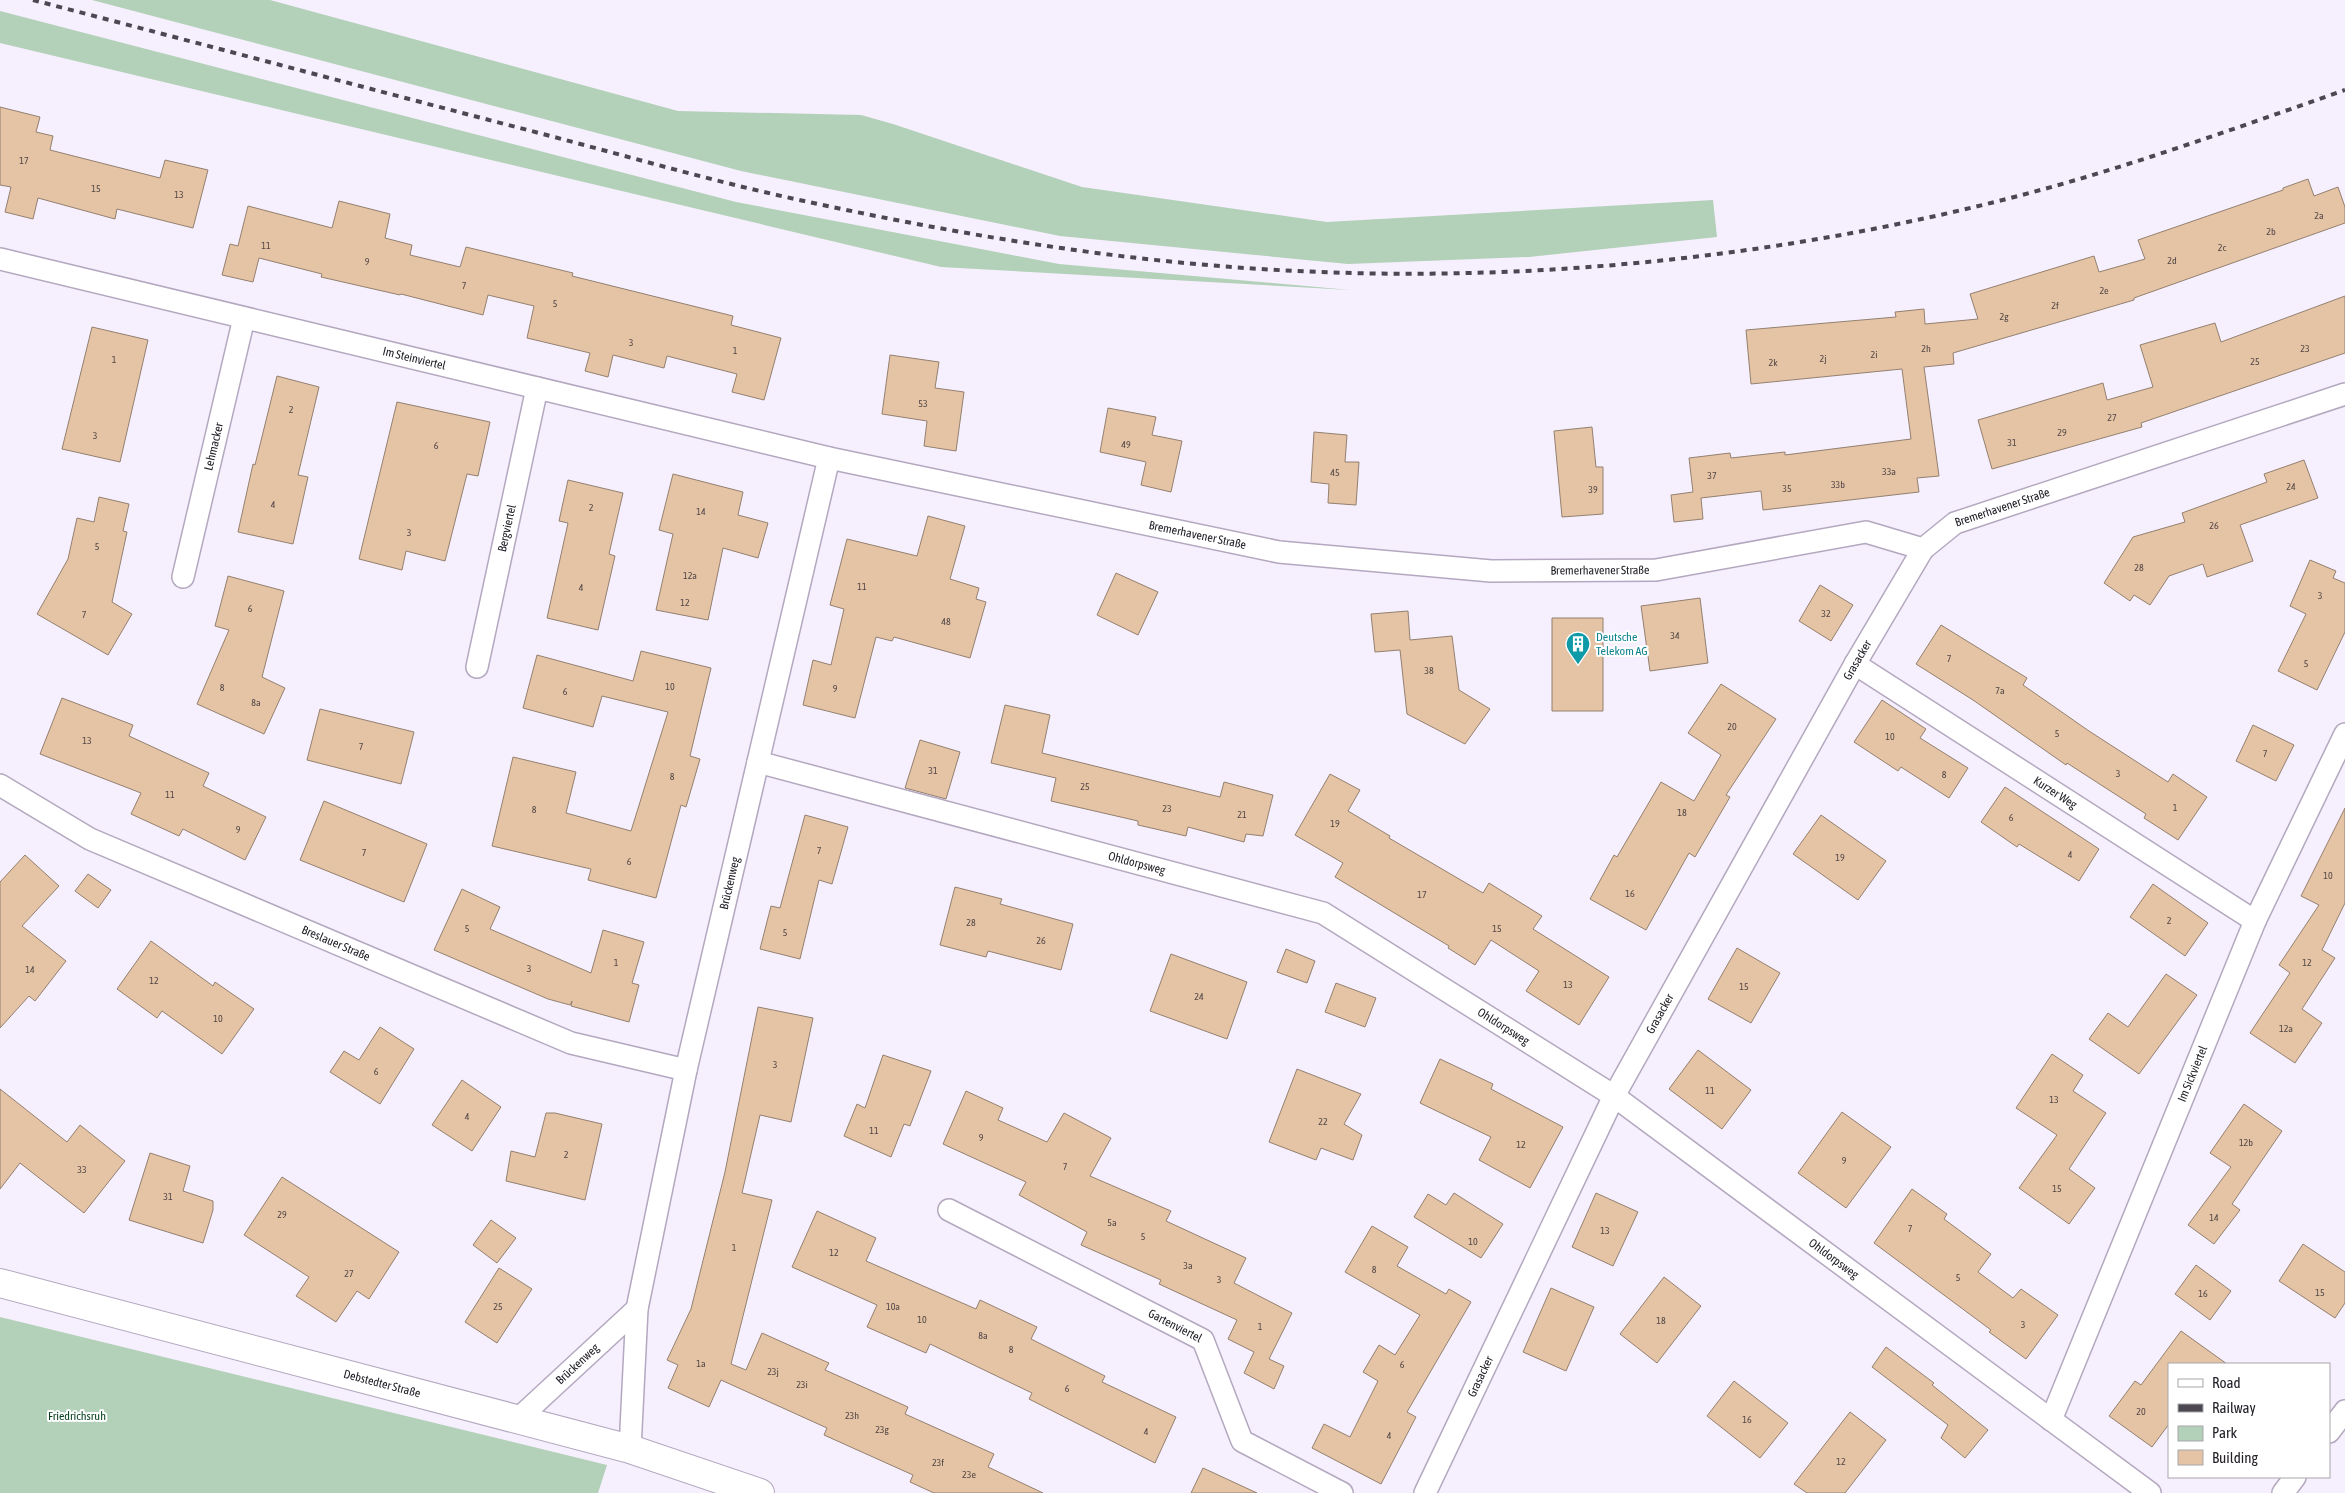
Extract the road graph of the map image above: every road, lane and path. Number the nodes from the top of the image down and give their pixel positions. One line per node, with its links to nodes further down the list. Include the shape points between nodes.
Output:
1 (0, 259): 2 (street, Im Steinviertel)
2 (244, 318): 3 (street, Im Steinviertel); 7 (street, Lehmacker)
3 (537, 388): 5 (street, Im Steinviertel); 9 (street, Bergviertel)
4 (2345, 394): 6 (street, Bremerhavener Straße, via 1955,523)
5 (829, 458): 6 (street, Bremerhavener Straße, via 1279,552 1491,571 1656,570 1866,532); 11 (street, Brückenweg)
6 (1922, 550): 8 (street, Grasacker)
7 (183, 576)
8 (1855, 664): 13 (street, Kurzer Weg); 15 (street, Grasacker)
9 (477, 667)
10 (2345, 734): 13 (street, Im Sickviertel)
11 (758, 762): 14 (street, Brückenweg); 15 (street, Ohldorpsweg, via 1323,913)
12 (0, 785): 14 (street, Breslauer Straße, via 90,839 571,1043)
13 (2255, 921): 21 (street, Im Sickviertel)
14 (686, 1070): 18 (street, Brückenweg)
15 (1614, 1096): 21 (street, Ohldorpsweg); 27 (street, Grasacker)
16 (949, 1210): 26 (street, Gartenviertel, via 1203,1340 1242,1441)
17 (0, 1283): 20 (main road, Debstedter Straße)
18 (637, 1309): 20 (street, Brückenweg); 23 (street, Brückenweg)
19 (2345, 1411): 22 (street)
20 (518, 1419): 23 (main road, Debstedter Straße)
21 (2051, 1420): 28 (street, Ohldorpsweg)
22 (2330, 1431)
23 (630, 1449): 25 (main road, Debstedter Straße)
24 (2294, 1478): 29 (street)
25 (760, 1493)
26 (1342, 1493)
27 (1426, 1493)
28 (2150, 1493)
29 (2283, 1493)

